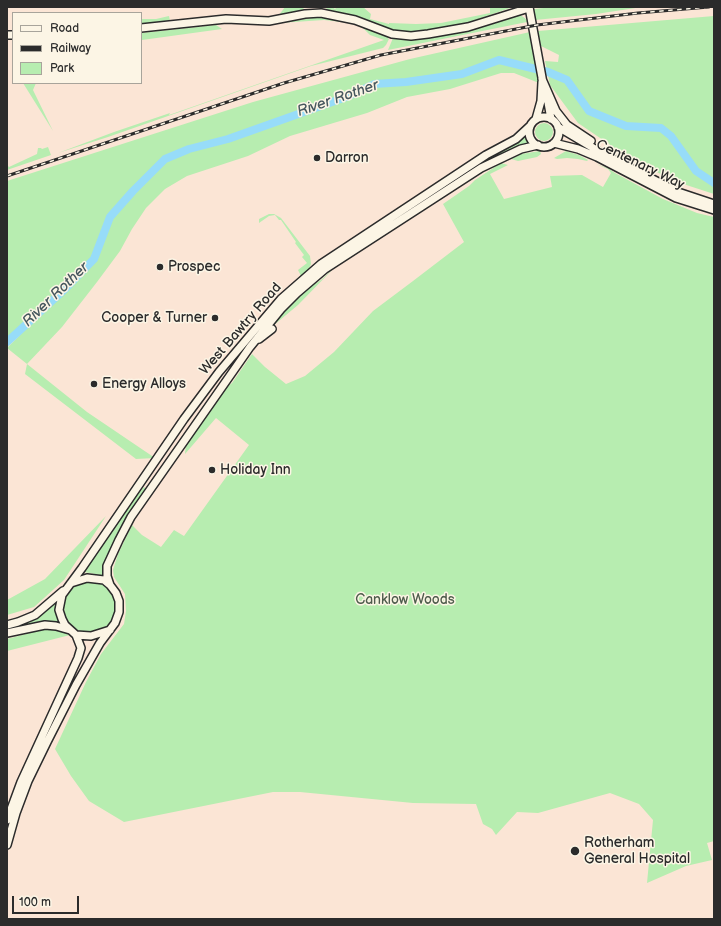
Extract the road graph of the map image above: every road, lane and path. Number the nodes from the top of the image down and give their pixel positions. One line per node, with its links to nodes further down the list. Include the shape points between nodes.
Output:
1 (529, 7): 2 (main road, via 468,27 411,36 392,34 355,20 322,13 269,20 230,19); 3 (main road)
2 (142, 28)
3 (542, 77): 4 (main road, via 541,102); 5 (main road); 10 (main road, via 556,112 567,125)
4 (536, 119): 5 (main road); 6 (main road)
5 (551, 119): 7 (main road)
6 (530, 126): 9 (main road, via 531,138); 17 (main road, West Bawtry Road, via 516,139 486,155 321,264 281,299 219,372)
7 (558, 127): 8 (main road, via 558,136); 10 (main road)
8 (554, 142): 9 (main road, via 546,146); 14 (main road, Centenary Way, via 597,157 676,198)
9 (538, 145): 11 (main road, West Bawtry Road)
10 (627, 166): 13 (main road, via 678,192)
11 (481, 168): 12 (main road); 16 (main road, West Bawtry Road, via 320,273 281,309)
12 (463, 185)
13 (714, 204)
14 (714, 210)
15 (272, 329): 16 (main road)
16 (250, 347): 18 (main road, West Bawtry Road, via 131,517 107,566)
17 (70, 583): 18 (main road, via 87,578 104,580); 19 (main road)
18 (110, 585): 22 (main road, via 116,593 120,607 118,617)
19 (65, 590): 20 (main road, via 35,615); 21 (main road, via 60,600 60,610 62,619)
20 (7, 625)
21 (70, 630): 23 (main road, via 45,625); 24 (main road)
22 (110, 630): 24 (main road, via 91,636); 25 (main road)
23 (7, 633)
24 (76, 635): 26 (main road, via 80,643 80,653)
25 (77, 682): 26 (main road); 28 (main road, via 28,781)
26 (64, 689): 27 (main road, via 21,782)
27 (7, 820)
28 (7, 845)

